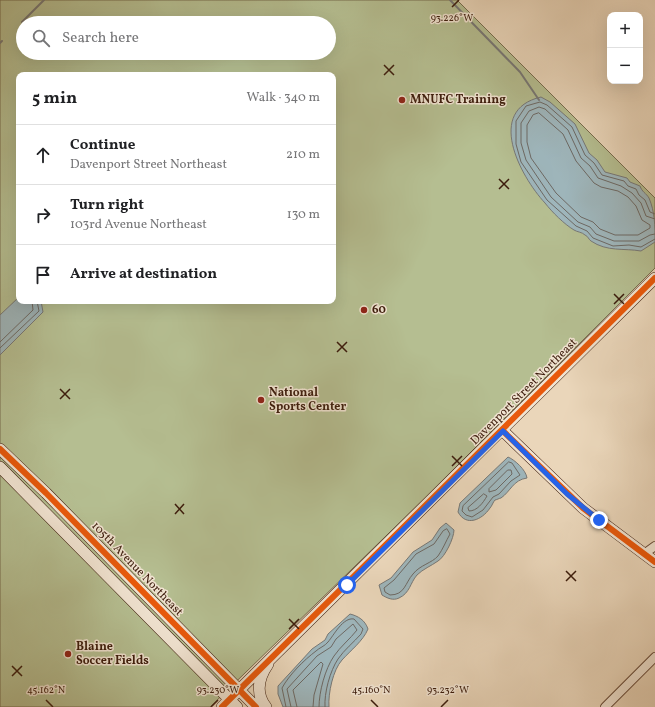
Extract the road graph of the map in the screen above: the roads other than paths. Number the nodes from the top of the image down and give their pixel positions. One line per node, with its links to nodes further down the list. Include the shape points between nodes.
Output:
1 (655, 278): 2 (street, Davenport Street Northeast)
2 (503, 431): 6 (street, via 567,494); 7 (street, Davenport Street Northeast, via 313,619)
3 (0, 449): 9 (street, 105th Avenue Northeast)
4 (0, 467): 10 (street, 105th Avenue Northeast)
5 (655, 546): 6 (street)
6 (651, 560)
7 (276, 652): 9 (street, Davenport Street Northeast); 12 (street, via 260,679 259,693)
8 (655, 657): 13 (street)
9 (238, 689): 10 (street, Davenport Street Northeast); 11 (street, 105th Avenue Northeast)
10 (229, 704)
11 (256, 707)
12 (266, 707)
13 (604, 707)

